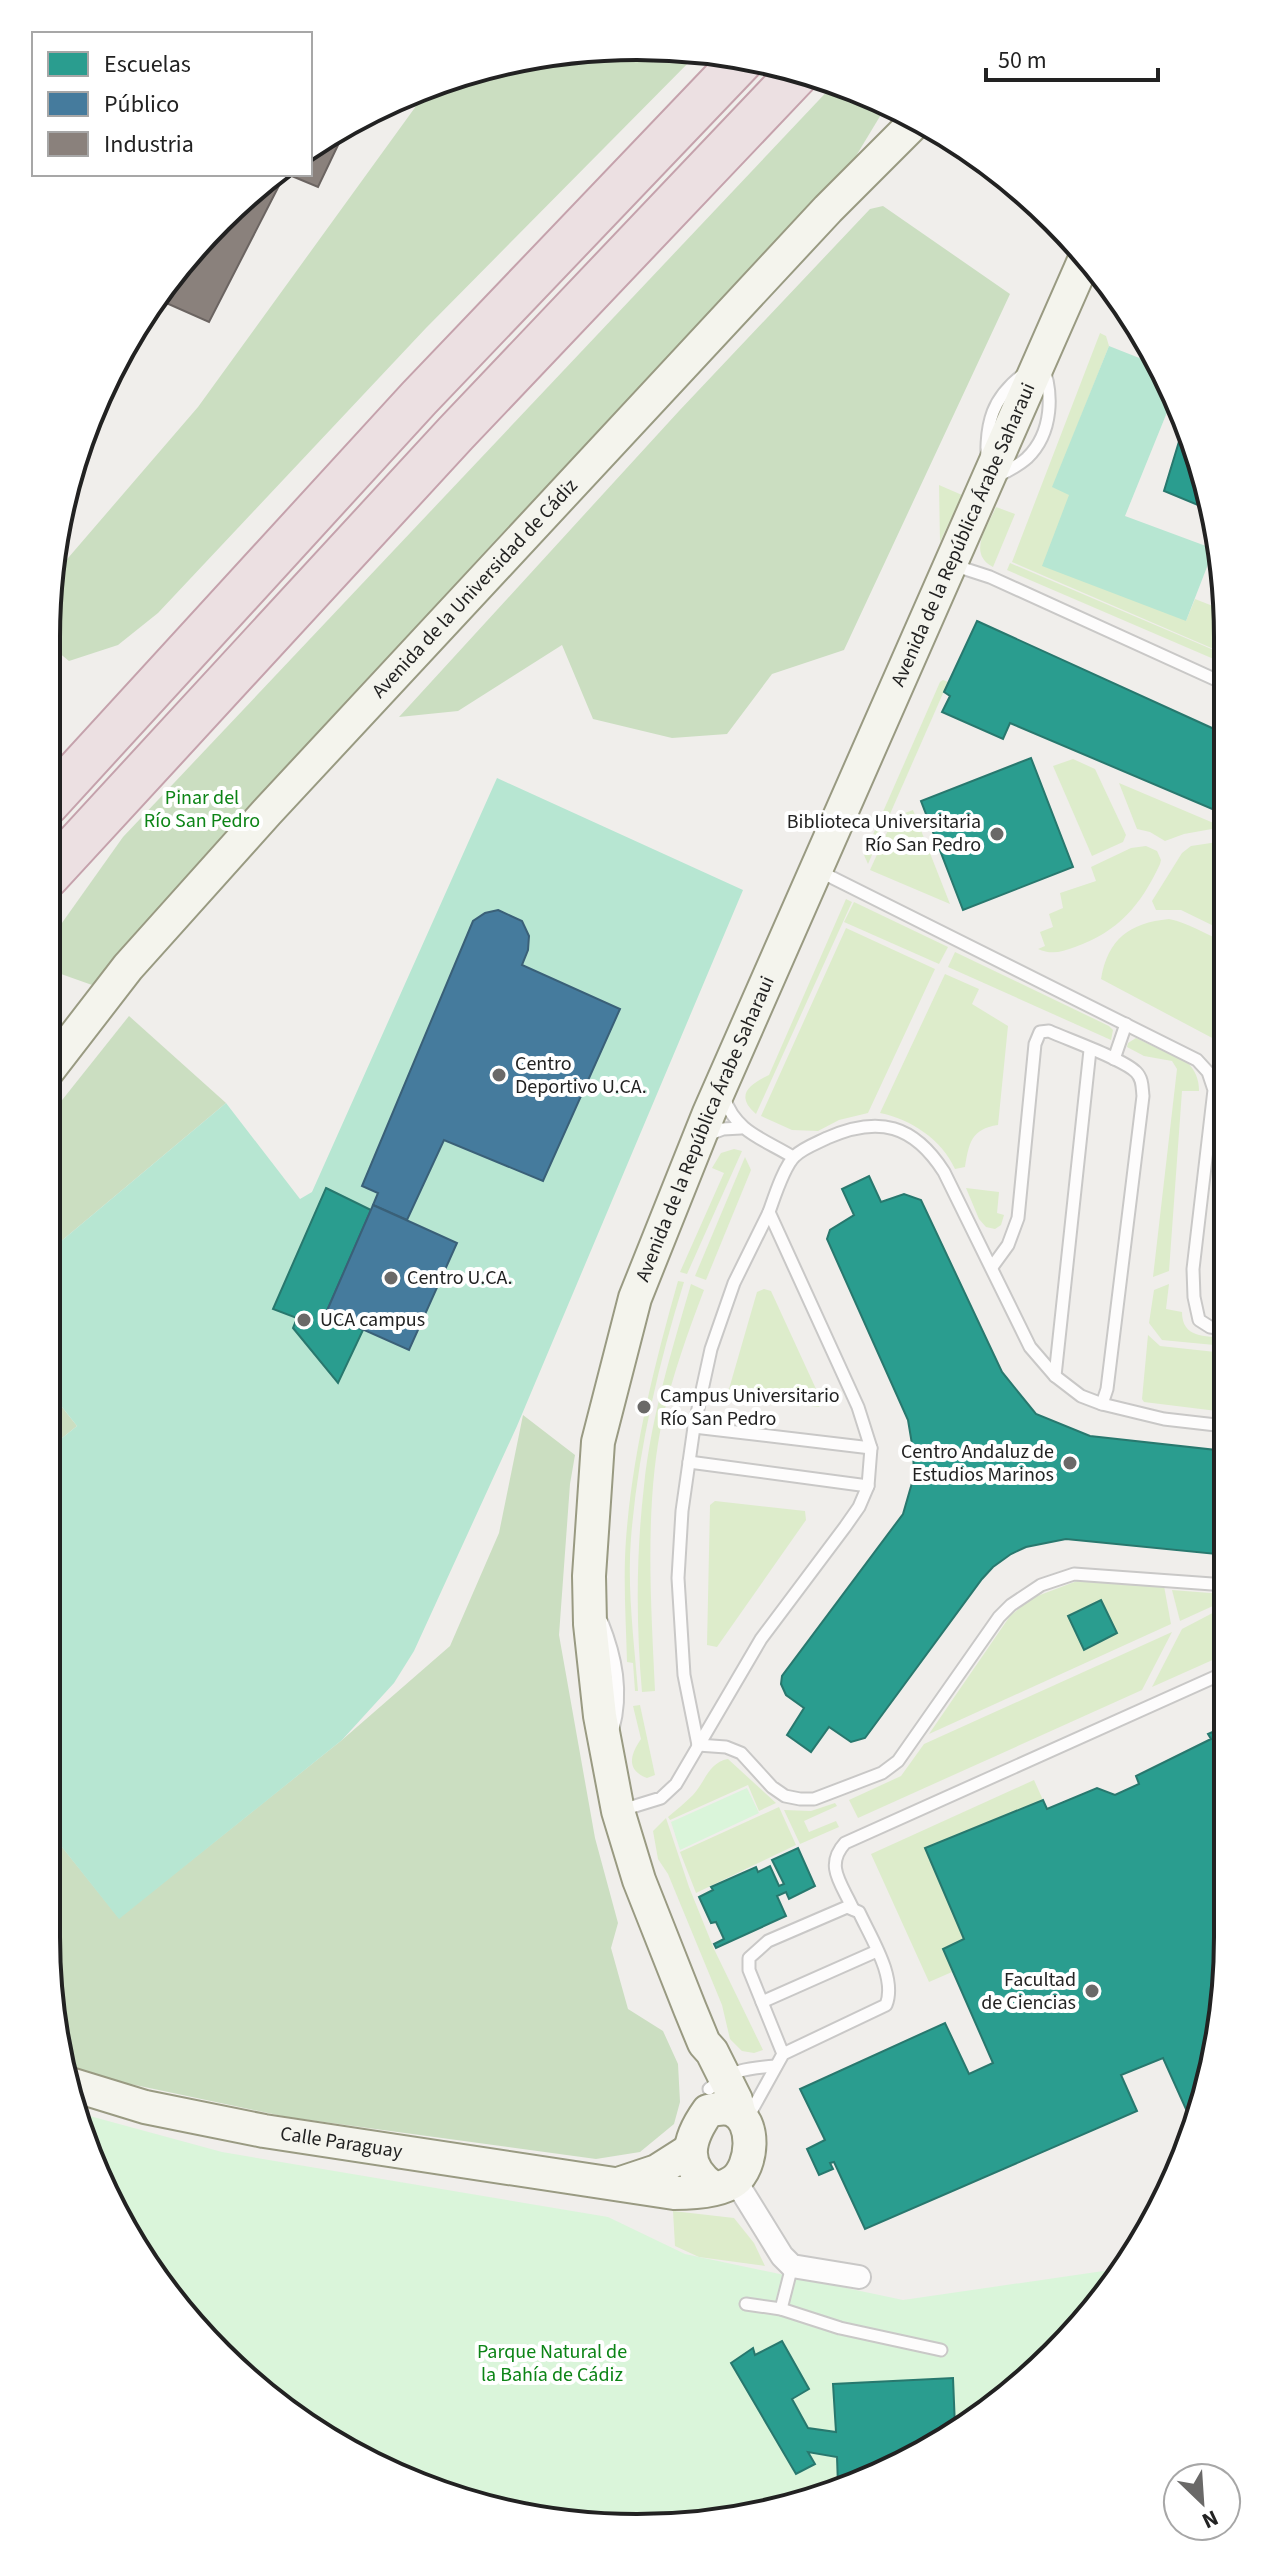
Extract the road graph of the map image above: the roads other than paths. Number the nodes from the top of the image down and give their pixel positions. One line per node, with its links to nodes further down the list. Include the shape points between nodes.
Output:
1 (734, 68): 7 (highway, via 419,398)
2 (790, 81): 8 (highway, via 456,433)
3 (909, 129): 12 (street, Avenida de la Universidad de Cádiz, via 828,209 267,812 128,967)
4 (1081, 269): 5 (street, Avenida de la República Árabe Saharaui)
5 (952, 564): 6 (lane); 9 (street, Avenida de la República Árabe Saharaui)
6 (1214, 679)
7 (60, 790)
8 (60, 863)
9 (818, 871): 10 (lane); 14 (street, Avenida de la República Árabe Saharaui)
10 (1126, 1024): 13 (lane); 15 (lane, via 1197,1060)
11 (1090, 1050): 13 (lane); 21 (lane, via 1040,1032 1018,1218); 23 (lane)
12 (60, 1055)
13 (1114, 1059): 24 (lane, via 1137,1073 1143,1096)
14 (721, 1088): 17 (lane); 18 (street, Avenida de la República Árabe Saharaui)
15 (1214, 1090)
16 (1214, 1090): 22 (lane, via 1193,1269 1199,1320)
17 (741, 1128): 18 (lane); 19 (lane)
18 (699, 1139): 33 (street, Avenida de la República Árabe Saharaui, via 635,1298 598,1442 590,1624)
19 (793, 1157): 20 (lane); 21 (lane, via 839,1133 870,1125 912,1136 944,1172)
20 (769, 1212): 26 (lane, via 734,1283 711,1349); 27 (lane, via 858,1407)
21 (992, 1267): 23 (lane, via 1030,1347)
22 (1214, 1328)
23 (1055, 1376): 24 (lane)
24 (1102, 1404): 25 (lane)
25 (1214, 1425)
26 (694, 1427): 27 (lane); 28 (lane)
27 (871, 1448): 29 (lane)
28 (689, 1462): 29 (lane); 32 (lane, via 678,1578 684,1675)
29 (868, 1486): 32 (lane, via 859,1507 761,1639)
30 (1214, 1584): 32 (lane, via 1074,1574 1041,1585 999,1617 891,1768 814,1799 785,1796 741,1753)
31 (1214, 1677): 35 (lane, via 845,1843 835,1854 834,1865)
32 (698, 1745): 33 (lane, via 676,1784 661,1798)
33 (618, 1811): 34 (street, Avenida de la República Árabe Saharaui)
34 (645, 1894): 36 (lane); 42 (street, Avenida de la República Árabe Saharaui, via 675,1988 704,2043)
35 (853, 1909): 37 (lane); 38 (lane, via 768,1941 749,1958)
36 (645, 1934)
37 (877, 1951): 38 (lane); 39 (lane, via 890,1986 886,2005)
38 (762, 2002): 39 (lane)
39 (783, 2054): 40 (lane)
40 (776, 2066): 42 (lane, via 750,2068); 43 (lane)
41 (80, 2087): 45 (street, Calle Paraguay, via 145,2107 264,2131)
42 (714, 2092): 43 (street, Avenida de la República Árabe Saharaui); 44 (street)
43 (743, 2119): 46 (street, Avenida de la República Árabe Saharaui, via 749,2135 746,2166)
44 (690, 2150): 45 (street, via 657,2171); 46 (street, via 699,2178)
45 (617, 2183): 46 (street, via 674,2193 697,2193)
46 (724, 2184): 47 (street)
47 (792, 2266): 48 (street); 50 (lane)
48 (859, 2277)
49 (746, 2304): 50 (lane)
50 (781, 2309): 51 (lane)
51 (941, 2350)

